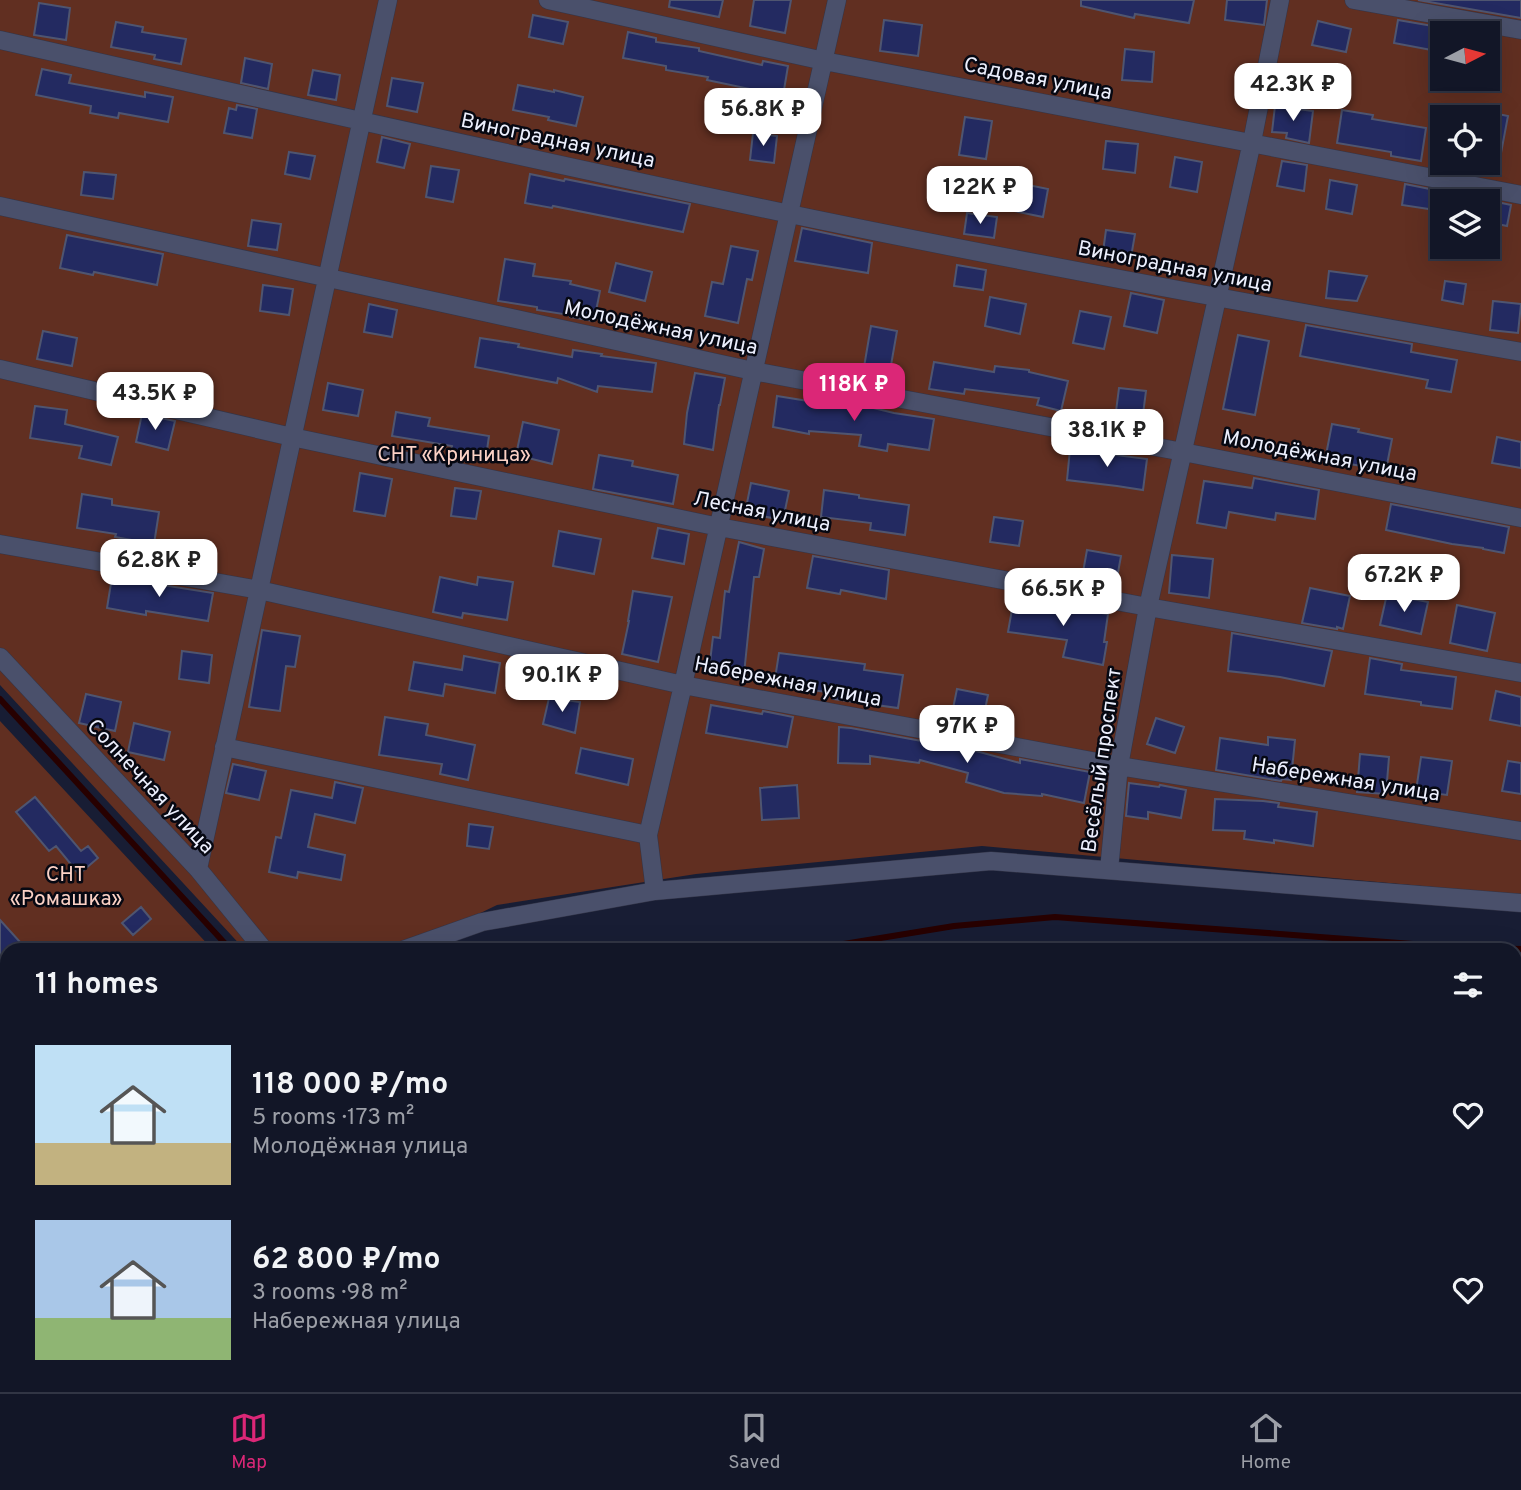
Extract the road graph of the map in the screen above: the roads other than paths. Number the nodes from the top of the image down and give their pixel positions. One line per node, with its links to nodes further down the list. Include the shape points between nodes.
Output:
1 (388, 0): 9 (street)
2 (548, 0): 8 (street, Садовая улица)
3 (837, 0): 8 (street)
4 (1280, 0): 10 (street, Весёлый проспект)
5 (1354, 0): 6 (street)
6 (1521, 30)
7 (0, 40): 9 (street, Виноградная улица)
8 (824, 61): 10 (street, Садовая улица); 13 (street)
9 (362, 121): 13 (street, Виноградная улица); 14 (street)
10 (1252, 142): 11 (street, Садовая улица); 15 (street, Весёлый проспект)
11 (1521, 195)
12 (0, 206): 14 (street, Молодёжная улица)
13 (788, 214): 15 (street, Виноградная улица); 18 (street)
14 (327, 276): 18 (street, Молодёжная улица); 19 (street)
15 (1217, 298): 16 (street, Виноградная улица); 20 (street, Весёлый проспект)
16 (1521, 352)
17 (0, 369): 19 (street, Лесная улица)
18 (753, 371): 20 (street, Молодёжная улица); 22 (street)
19 (292, 437): 22 (street, Лесная улица); 24 (street)
20 (1183, 452): 21 (street, Молодёжная улица); 25 (street, Весёлый проспект)
21 (1521, 518)
22 (719, 527): 25 (street, Лесная улица); 28 (street)
23 (0, 544): 24 (street, Набережная улица)
24 (259, 590): 28 (street, Набережная улица); 29 (street)
25 (1148, 607): 27 (street, Лесная улица); 30 (street, Весёлый проспект)
26 (0, 657): 33 (street, Солнечная улица)
27 (1521, 673)
28 (683, 685): 30 (street, Набережная улица); 32 (street)
29 (224, 747): 32 (street); 33 (street)
30 (1119, 766): 31 (street, Набережная улица); 34 (street, Весёлый проспект)
31 (1521, 831)
32 (648, 835): 35 (street)
33 (198, 869): 37 (street, Солнечная улица)
34 (1109, 870): 35 (street, via 991,861); 36 (street)
35 (655, 891): 38 (street, via 482,922)
36 (1521, 903)
37 (258, 943)
38 (423, 943)

